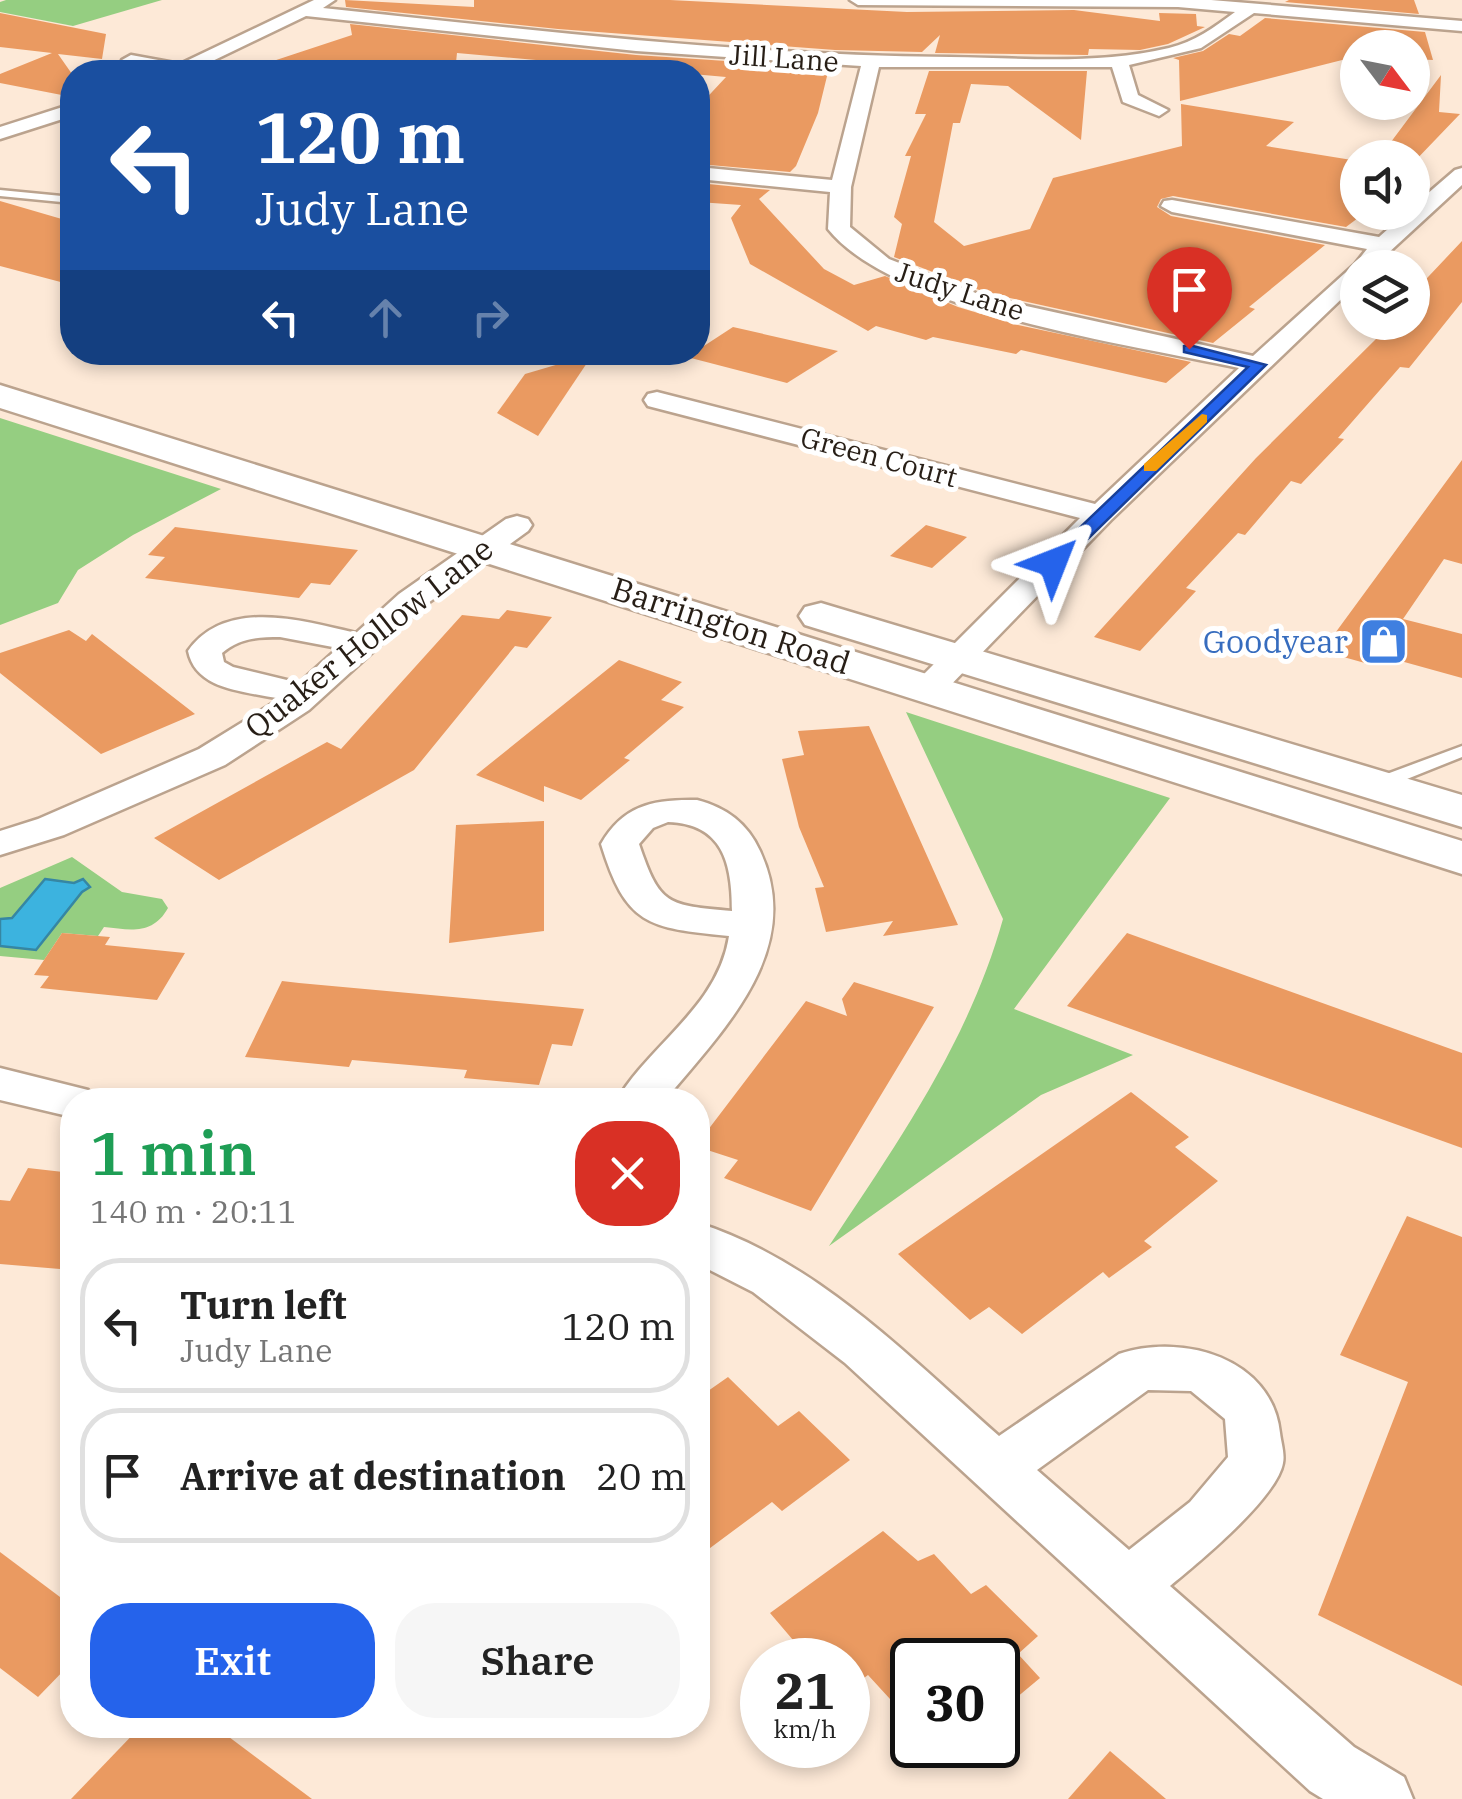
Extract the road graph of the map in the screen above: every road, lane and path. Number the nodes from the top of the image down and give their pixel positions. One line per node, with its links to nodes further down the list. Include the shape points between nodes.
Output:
1 (326, 0): 4 (street)
2 (858, 0): 3 (street)
3 (1252, 8): 6 (street); 9 (street, Jill Lane, via 1205,41)
4 (304, 11): 7 (street); 8 (street, Jill Lane)
5 (1461, 11): 6 (street)
6 (1462, 24)
7 (209, 60)
8 (871, 63): 9 (street, Jill Lane); 15 (street, Judy Lane)
9 (1120, 63): 10 (street, via 1130,98)
10 (1159, 110)
11 (60, 114): 12 (street)
12 (0, 133)
13 (710, 173): 15 (street)
14 (1462, 174): 19 (street)
15 (840, 187): 22 (street, Judy Lane, via 839,228 881,264 980,303)
16 (0, 193): 17 (lane)
17 (60, 199)
18 (1172, 206): 19 (street)
19 (1384, 245): 20 (street)
20 (1379, 250)
21 (1340, 287): 22 (street)
22 (1258, 365): 26 (street)
23 (0, 366): 27 (main road, Barrington Road)
24 (0, 396): 27 (main road, Barrington Road)
25 (658, 400): 26 (street, Green Court)
26 (1101, 514): 29 (street)
27 (500, 536): 28 (street, Quaker Hollow Lane); 29 (main road, Barrington Road)
28 (362, 644): 30 (street, Quaker Hollow Lane); 30 (street, via 259,626 228,634 205,652 208,666 220,675)
29 (944, 673): 32 (main road, Barrington Road); 35 (main road, Barrington Road)
30 (306, 695): 34 (street, Quaker Hollow Lane, via 212,756)
31 (1461, 754): 32 (lane)
32 (1373, 786): 33 (main road, Barrington Road)
33 (1462, 812)
34 (0, 843)
35 (1462, 858)
36 (751, 926): 38 (street, via 740,972)
37 (0, 1084): 39 (street)
38 (649, 1088)
39 (60, 1098)
40 (710, 1248): 41 (street, via 770,1278 864,1348)
41 (995, 1469): 42 (street); 42 (street, via 1138,1369 1202,1370 1251,1408 1256,1464 1210,1519)
42 (1127, 1586): 43 (street, via 1332,1770)
43 (1381, 1799)

